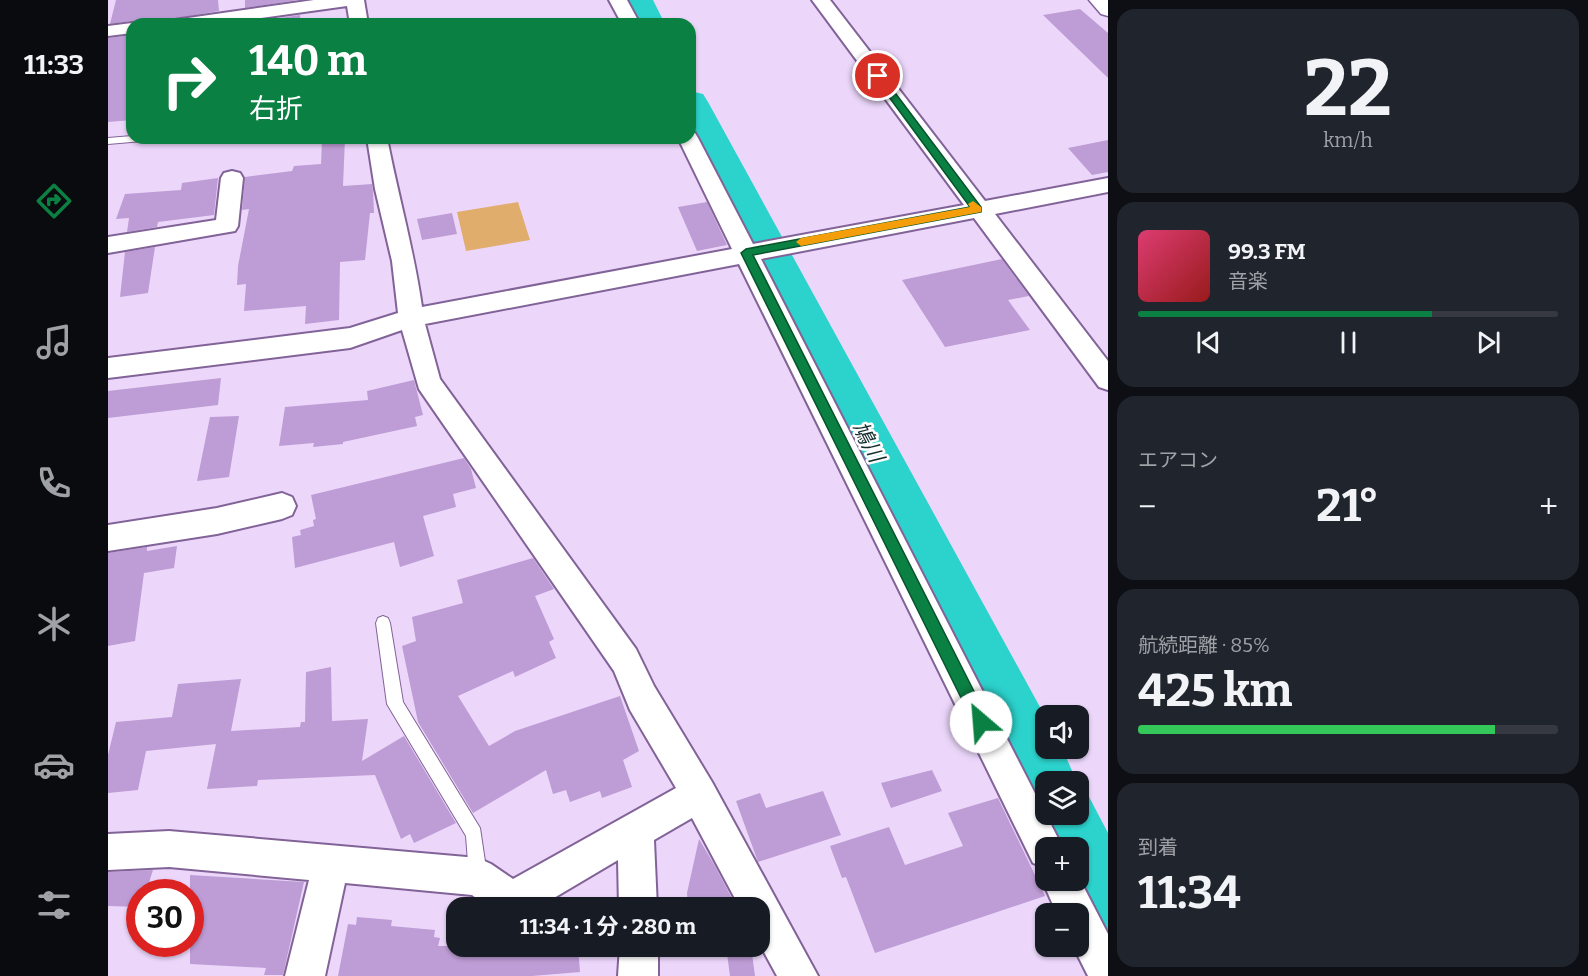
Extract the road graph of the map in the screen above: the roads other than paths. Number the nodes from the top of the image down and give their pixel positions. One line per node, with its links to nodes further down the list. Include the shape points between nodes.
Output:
1 (351, 0): 7 (street)
2 (356, 0): 8 (street)
3 (618, 0): 9 (street)
4 (821, 0): 18 (street)
5 (1098, 0): 6 (street)
6 (1108, 10)
7 (246, 18)
8 (358, 18)
9 (628, 18)
10 (126, 29): 11 (street)
11 (108, 31)
12 (126, 139): 13 (lane)
13 (108, 141)
14 (378, 144): 21 (street, via 404,261)
15 (691, 144): 20 (street)
16 (232, 178): 19 (street, via 227,226)
17 (1108, 185): 18 (street)
18 (977, 209): 20 (street); 23 (street)
19 (108, 245)
20 (751, 252): 21 (street); 29 (street)
21 (411, 318): 22 (street, via 350,338); 27 (street, via 428,382 625,660 642,698)
22 (108, 368)
23 (1108, 380)
24 (282, 506): 25 (street)
25 (108, 538)
26 (383, 623): 32 (lane, via 394,704 474,834)
27 (699, 795): 28 (street); 39 (street)
28 (636, 830): 32 (street, via 512,901); 33 (street)
29 (1040, 837)
30 (108, 852): 31 (street, via 169,849)
31 (331, 864): 32 (street); 37 (street)
32 (478, 877)
33 (638, 897)
34 (1089, 937): 36 (street)
35 (639, 957): 38 (street)
36 (1108, 975)
37 (305, 976)
38 (638, 976)
39 (798, 976)

